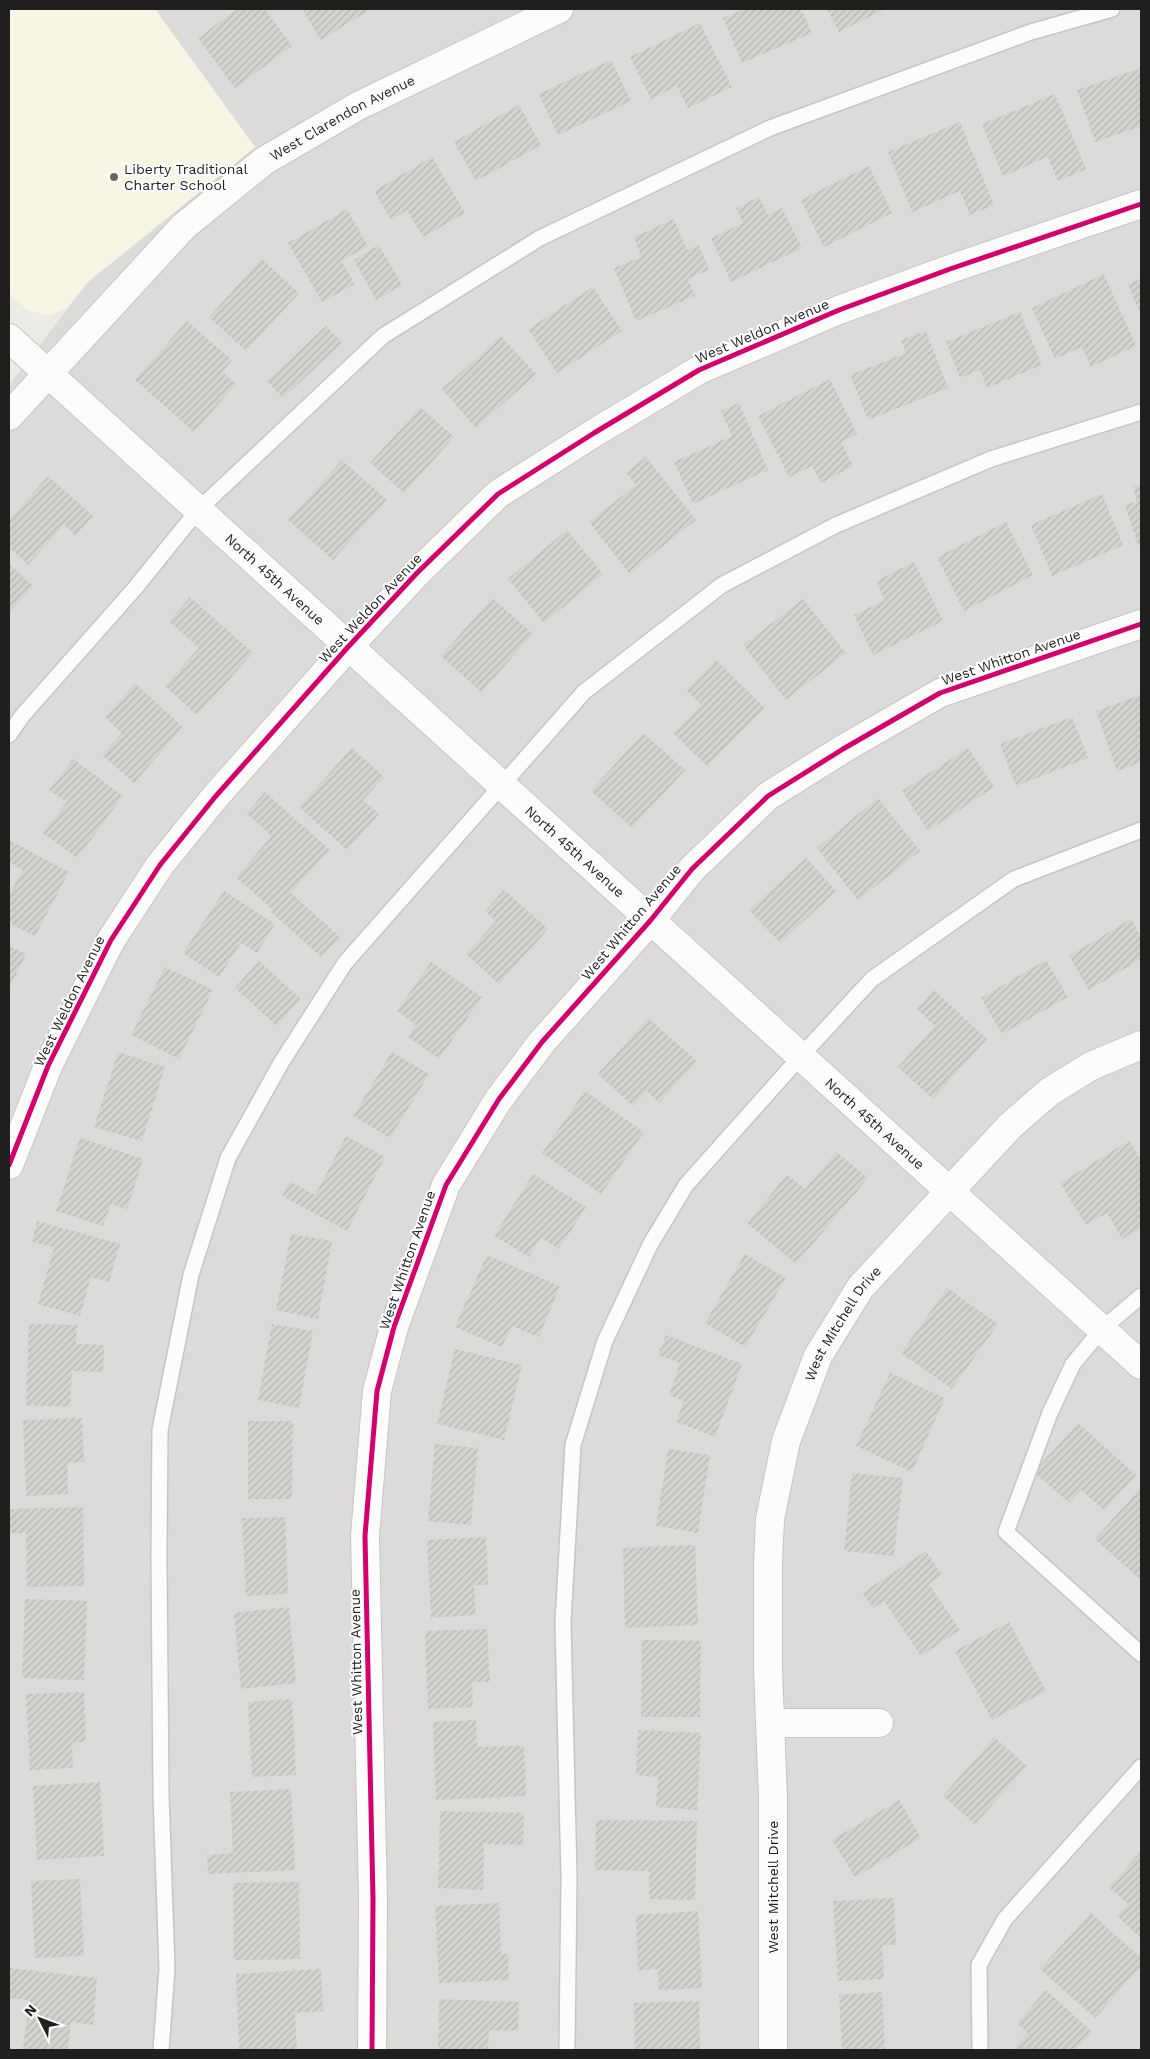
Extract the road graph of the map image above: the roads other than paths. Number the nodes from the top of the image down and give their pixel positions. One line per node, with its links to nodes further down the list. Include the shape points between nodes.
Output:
1 (558, 9): 5 (street, West Clarendon Avenue, via 358,106 264,161 184,226)
2 (1112, 9): 8 (lane, via 1032,32 770,128 540,238 383,336)
3 (1141, 204): 10 (street, West Weldon Avenue, via 913,282 699,370 498,494 417,573)
4 (9, 338): 5 (street, North 45th Avenue)
5 (47, 373): 7 (street, West Clarendon Avenue); 8 (street, North 45th Avenue)
6 (1141, 412): 12 (lane, via 991,459 836,525 722,585 584,692)
7 (9, 416)
8 (198, 510): 10 (street, North 45th Avenue); 11 (lane)
9 (1141, 624): 14 (street, West Whitton Avenue, via 940,693 843,749 768,796 692,869)
10 (348, 647): 12 (street, North 45th Avenue); 17 (street, West Weldon Avenue, via 215,797 160,865 110,940 48,1066)
11 (9, 735)
12 (500, 785): 14 (street, North 45th Avenue); 26 (lane, via 345,963 281,1063 228,1158 191,1275 160,1430 161,1775 167,1969)
13 (1141, 830): 16 (lane, via 1014,879 872,979)
14 (650, 921): 16 (street, North 45th Avenue); 27 (street, West Whitton Avenue, via 542,1042 498,1099 446,1185 394,1327 377,1391 365,1536)
15 (1141, 1045): 18 (street, West Mitchell Drive, via 1091,1066 1049,1092 1010,1126)
16 (801, 1056): 18 (street, North 45th Avenue); 28 (lane, via 686,1185 651,1243 605,1341 573,1445 564,1622 570,1877)
17 (9, 1165)
18 (949, 1191): 20 (street, North 45th Avenue); 24 (street, West Mitchell Drive, via 860,1288 818,1356 786,1442 770,1519)
19 (1141, 1296): 20 (lane)
20 (1102, 1329): 21 (street, North 45th Avenue); 22 (lane, via 1073,1364 1050,1413 1006,1532)
21 (1141, 1365)
22 (1141, 1654)
23 (879, 1723): 24 (street)
24 (770, 1724): 29 (street, West Mitchell Drive)
25 (1141, 1767): 30 (lane, via 1005,1919 979,1965)
26 (161, 2050)
27 (372, 2050)
28 (567, 2050)
29 (773, 2050)
30 (980, 2050)

